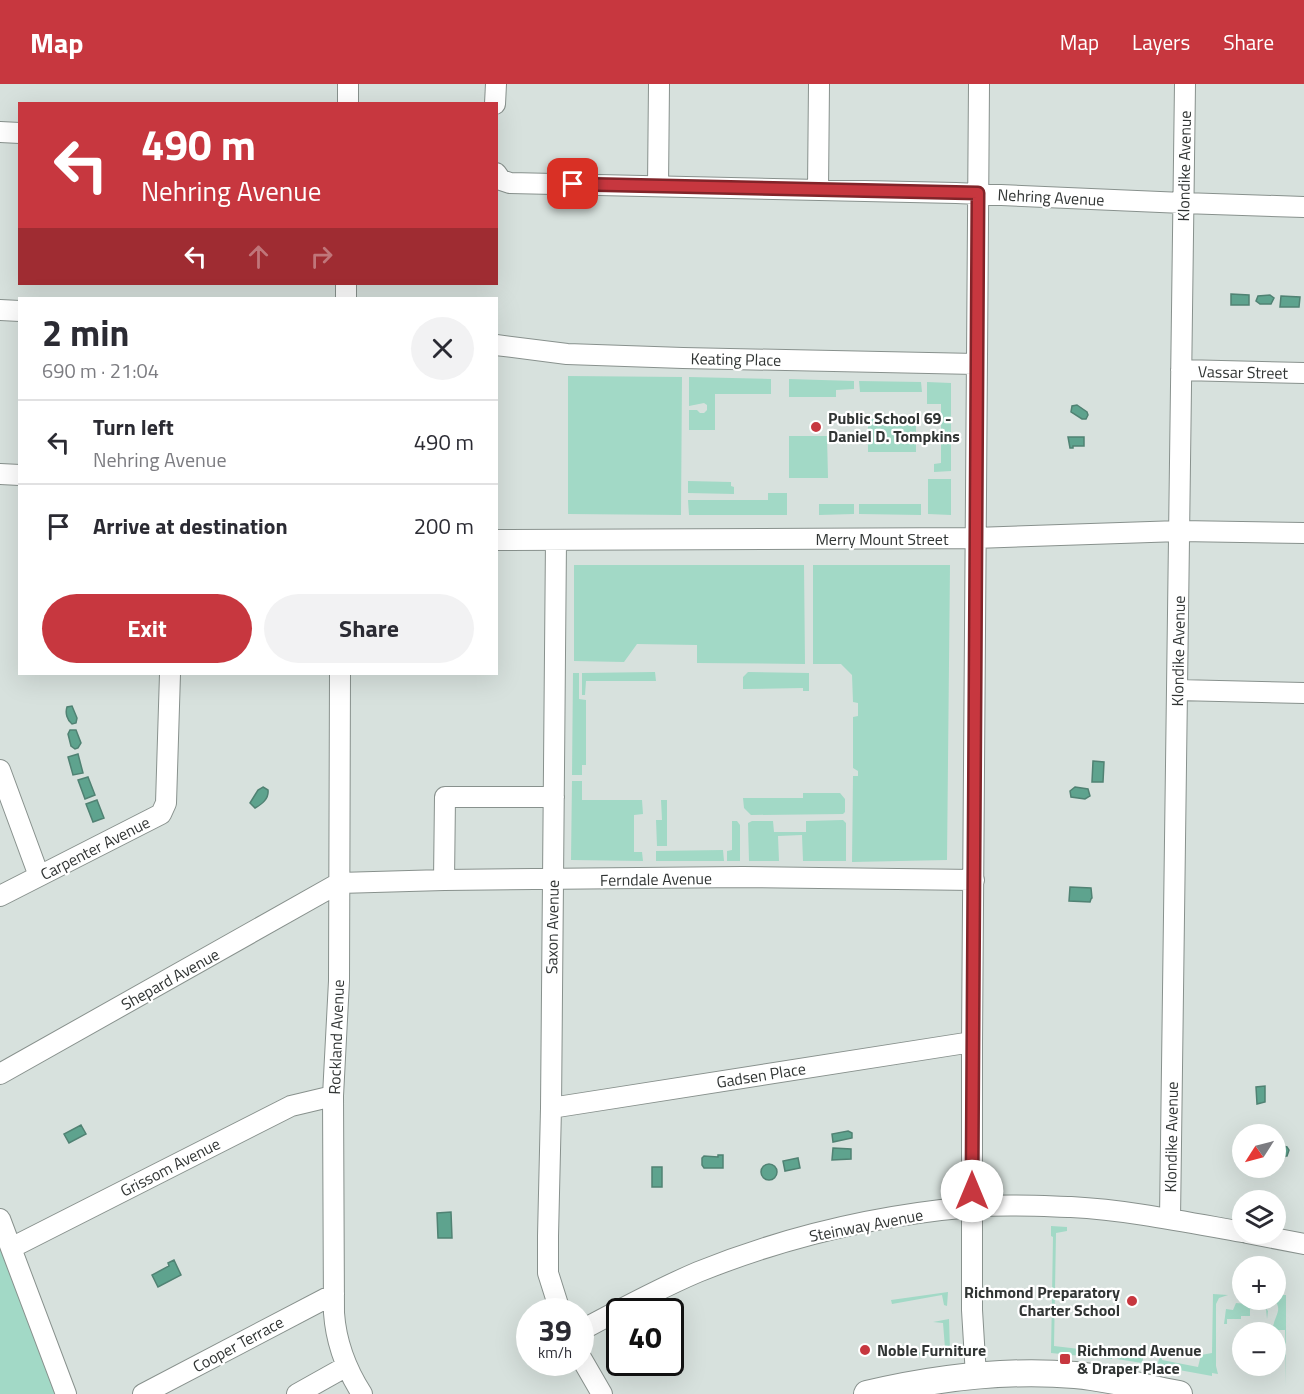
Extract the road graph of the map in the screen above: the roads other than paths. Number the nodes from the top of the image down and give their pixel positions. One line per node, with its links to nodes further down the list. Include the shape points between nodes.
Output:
1 (348, 84): 7 (street)
2 (496, 84): 8 (street)
3 (659, 84): 12 (street)
4 (819, 84): 13 (street)
5 (979, 84): 14 (street)
6 (1185, 84): 15 (street, Klondike Avenue)
7 (348, 102)
8 (495, 102)
9 (0, 132): 10 (street)
10 (18, 133)
11 (503, 178): 12 (street, Nehring Avenue)
12 (658, 186): 13 (street, Nehring Avenue)
13 (818, 189): 14 (street, Nehring Avenue)
14 (978, 193): 15 (street, Nehring Avenue); 20 (street)
15 (1183, 203): 16 (street, Nehring Avenue); 21 (street, Klondike Avenue)
16 (1304, 207)
17 (0, 310): 18 (street)
18 (18, 311)
19 (498, 345): 20 (street, Keating Place, via 567,354)
20 (976, 363): 27 (street)
21 (1181, 370): 22 (street, Vassar Street); 25 (street, Klondike Avenue)
22 (1304, 373)
23 (0, 474): 24 (street)
24 (18, 475)
25 (1180, 531): 26 (street, Merry Mount Street); 27 (street, Merry Mount Street); 32 (street, Klondike Avenue)
26 (1304, 533)
27 (975, 538): 29 (street, Merry Mount Street); 39 (street)
28 (498, 540): 29 (street, Merry Mount Street)
29 (556, 540): 35 (street, Saxon Avenue)
30 (170, 675): 36 (street, Carpenter Avenue, via 166,803 161,814)
31 (340, 675): 40 (street, Rockland Avenue)
32 (1177, 690): 33 (street); 48 (street, Klondike Avenue)
33 (1304, 693)
34 (0, 770): 36 (street)
35 (554, 796): 37 (street, via 445,797); 38 (street, Saxon Avenue)
36 (39, 876): 41 (street, Carpenter Avenue)
37 (444, 880): 38 (street, Ferndale Avenue); 40 (street, Ferndale Avenue)
38 (554, 880): 39 (street, Ferndale Avenue); 45 (street, Saxon Avenue)
39 (974, 880): 42 (street)
40 (339, 883): 43 (street, Shepard Avenue); 44 (street, Rockland Avenue)
41 (0, 896)
42 (972, 1042): 45 (street, Gadsen Place); 46 (street)
43 (0, 1074)
44 (333, 1096): 52 (street, Grissom Avenue, via 291,1106); 53 (street, Rockland Avenue)
45 (551, 1108): 54 (street, Saxon Avenue, via 548,1273)
46 (972, 1207): 48 (street, Steinway Avenue, via 1073,1207); 55 (street, Steinway Avenue, via 845,1226 745,1254 661,1288); 58 (street)
47 (0, 1219): 52 (street)
48 (1170, 1219): 49 (street, Steinway Avenue)
49 (1232, 1230)
50 (1286, 1241): 51 (street)
51 (1304, 1244)
52 (11, 1248): 61 (street)
53 (334, 1294): 56 (street, Rockland Avenue, via 335,1333); 60 (street, Cooper Terrace)
54 (556, 1298)
55 (594, 1324)
56 (347, 1366): 62 (street); 63 (street, Rockland Avenue)
57 (592, 1376): 64 (street)
58 (976, 1376): 59 (main road, via 1029,1372 1077,1375); 65 (main road, via 921,1381)
59 (1145, 1391): 66 (main road)
60 (148, 1393)
61 (66, 1394)
62 (297, 1394)
63 (362, 1394)
64 (602, 1394)
65 (867, 1394)
66 (1179, 1394)

